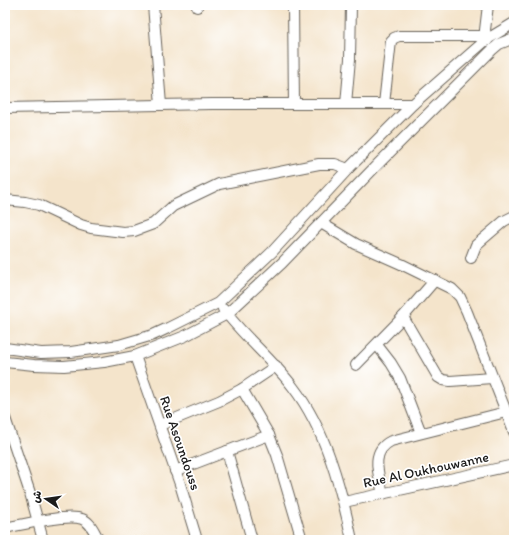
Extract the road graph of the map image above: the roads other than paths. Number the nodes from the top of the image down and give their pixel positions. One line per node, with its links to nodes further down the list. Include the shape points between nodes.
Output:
1 (153, 5): 13 (street)
2 (293, 5): 9 (street)
3 (351, 5): 10 (street)
4 (488, 5): 6 (street)
5 (514, 23): 6 (street)
6 (486, 38): 8 (street); 11 (street, via 394,38 391,41); 12 (street)
7 (514, 38): 8 (street)
8 (492, 50): 18 (street)
9 (294, 104): 10 (street); 13 (street)
10 (346, 104): 11 (street)
11 (384, 104): 12 (street)
12 (413, 104): 15 (street)
13 (161, 105): 14 (street)
14 (5, 108)
15 (348, 169): 16 (street, via 334,164 319,164 219,184 173,206 153,224 129,232 91,228 39,205); 21 (street, via 272,252)
16 (5, 200)
17 (514, 216): 19 (street, via 504,221 476,245)
18 (322, 223): 20 (street, via 356,244); 22 (street)
19 (471, 258)
20 (435, 280): 23 (street); 30 (street, via 452,289 460,297)
21 (218, 303): 22 (street); 25 (street, via 152,335 119,345 71,352 41,353)
22 (227, 314): 26 (street, via 185,336); 29 (street)
23 (403, 317): 24 (street); 30 (street, via 438,377 454,381)
24 (377, 345): 28 (street); 36 (street, via 400,378)
25 (5, 348)
26 (135, 356): 27 (street, via 64,366); 34 (street, Rue Asoundouss)
27 (5, 362)
28 (356, 365)
29 (276, 366): 31 (street); 42 (street, via 294,388 315,424)
30 (492, 378): 32 (street)
31 (242, 390): 34 (street); 37 (street)
32 (506, 412): 35 (street); 36 (street)
33 (5, 418): 43 (street)
34 (160, 424): 40 (street, Rue Asoundouss)
35 (514, 432)
36 (421, 434): 41 (street, via 391,441 377,454)
37 (269, 435): 38 (street); 49 (street)
38 (227, 451): 40 (street); 48 (street)
39 (514, 465): 41 (street, Rue Al Oukhouwanne)
40 (175, 471): 47 (street, Rue Asoundouss)
41 (383, 494): 42 (street, Rue Al Oukhouwanne)
42 (344, 502): 50 (street)
43 (39, 522): 44 (street); 45 (street); 46 (street, via 76,517 89,523)
44 (5, 528)
45 (43, 540)
46 (99, 540)
47 (198, 540)
48 (252, 540)
49 (302, 540)
50 (352, 540)

